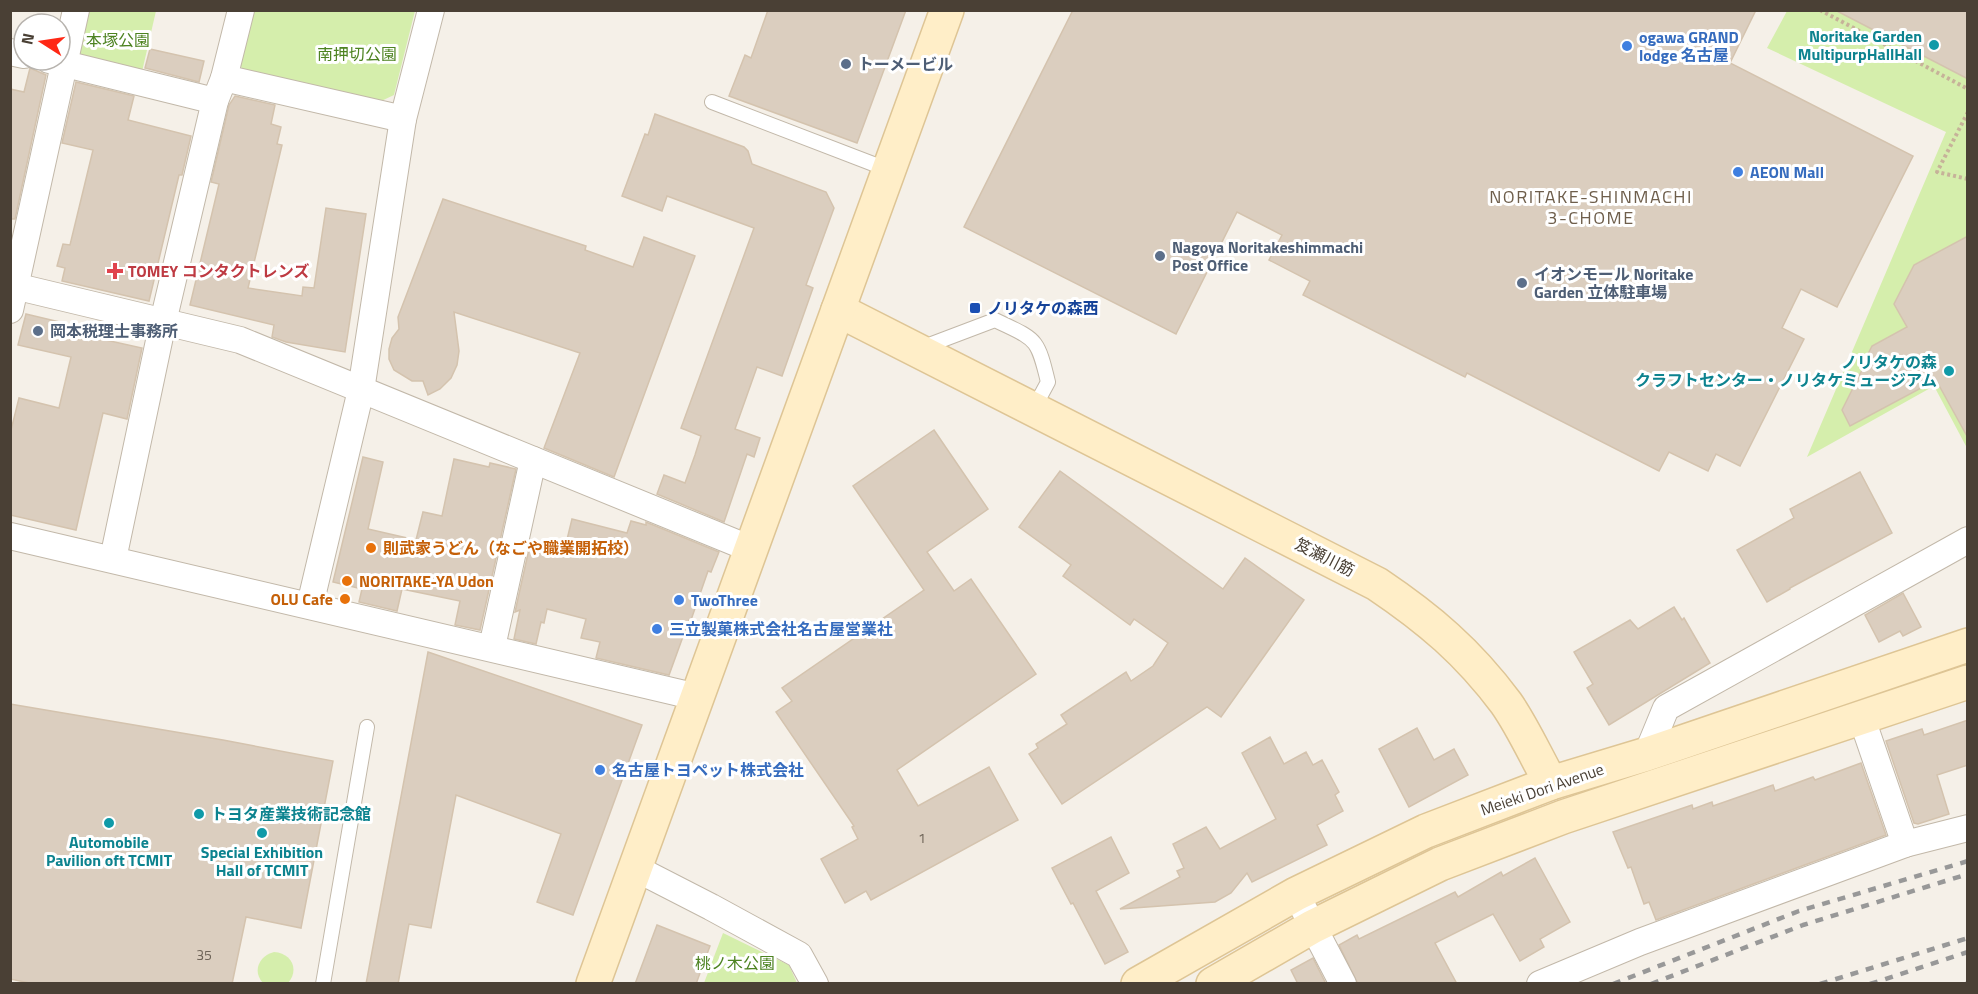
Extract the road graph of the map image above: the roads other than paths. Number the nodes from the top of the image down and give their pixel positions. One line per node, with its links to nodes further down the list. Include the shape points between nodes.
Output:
1 (241, 10): 6 (street)
2 (431, 10): 8 (street)
3 (947, 10): 9 (street)
4 (72, 65): 6 (street)
5 (54, 72): 10 (street)
6 (220, 90): 8 (street); 12 (street)
7 (712, 102): 9 (lane)
8 (403, 119): 14 (street)
9 (889, 170): 11 (street)
10 (12, 294): 12 (street)
11 (838, 310): 13 (street, 笈瀬川筋); 19 (street)
12 (163, 322): 14 (street, via 240,340); 20 (street)
13 (917, 349): 15 (street, 笈瀬川筋); 15 (lane, via 995,320 1033,339 1048,382)
14 (361, 390): 16 (street); 21 (street)
15 (1034, 408): 29 (street, 笈瀬川筋, via 1377,584 1422,615 1460,648 1506,704)
16 (533, 460): 19 (street); 23 (street)
17 (10, 536): 20 (street)
18 (1968, 540): 28 (street, via 1666,708)
19 (751, 549): 25 (street)
20 (113, 559): 21 (street)
21 (310, 605): 23 (street)
22 (1968, 645): 28 (street, Meieki Dori Avenue)
23 (492, 647): 25 (street)
24 (1968, 682): 26 (street, Meieki Dori Avenue)
25 (697, 697): 32 (street)
26 (1862, 718): 31 (street); 34 (street, Meieki Dori Avenue, via 1563,817 1440,864)
27 (368, 727): 35 (lane)
28 (1647, 754): 29 (street, Meieki Dori Avenue)
29 (1551, 783): 33 (street, Meieki Dori Avenue, via 1426,831)
30 (1968, 828): 31 (street)
31 (1905, 844): 41 (street, via 1640,942)
32 (635, 868): 36 (street); 37 (street, via 799,955)
33 (1296, 894): 34 (street); 38 (street, Meieki Dori Avenue)
34 (1312, 927): 39 (street, Meieki Dori Avenue); 40 (street)
35 (323, 984)
36 (593, 984)
37 (814, 984)
38 (1138, 984)
39 (1213, 984)
40 (1343, 984)
41 (1540, 984)

